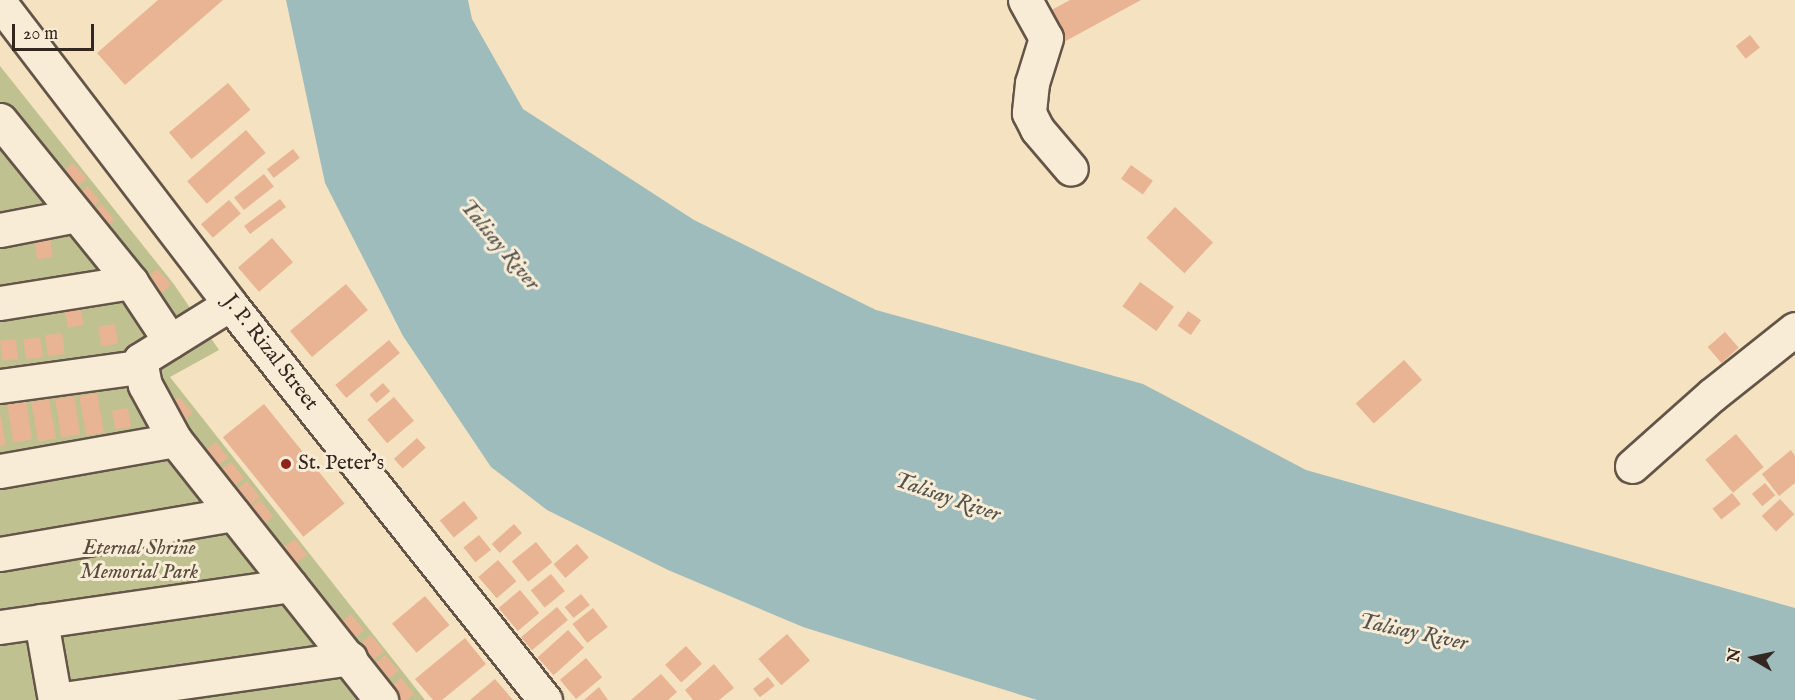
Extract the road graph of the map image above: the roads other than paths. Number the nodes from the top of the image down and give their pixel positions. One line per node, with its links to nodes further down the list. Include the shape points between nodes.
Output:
1 (1030, 2): 5 (street, via 1046,38 1032,83 1029,113 1037,129)
2 (0, 3): 10 (street, J. P. Rizal Street)
3 (0, 120): 4 (street)
4 (14, 154): 6 (street)
5 (1071, 169)
6 (77, 215): 7 (street); 8 (street)
7 (0, 230)
8 (130, 282): 9 (street); 12 (street)
9 (0, 303)
10 (230, 304): 12 (street); 26 (street, J. P. Rizal Street)
11 (1795, 329): 16 (street, via 1712,394)
12 (170, 341): 13 (street, via 140,360)
13 (138, 367): 14 (street); 15 (street)
14 (0, 386)
15 (175, 441): 17 (street); 18 (street)
16 (1632, 466)
17 (0, 471)
18 (234, 514): 19 (street); 20 (street)
19 (0, 554)
20 (290, 585): 21 (street); 23 (street)
21 (42, 621): 22 (street); 24 (street)
22 (0, 627)
23 (350, 658): 24 (street); 25 (street)
24 (56, 700)
25 (381, 700)
26 (544, 700)

